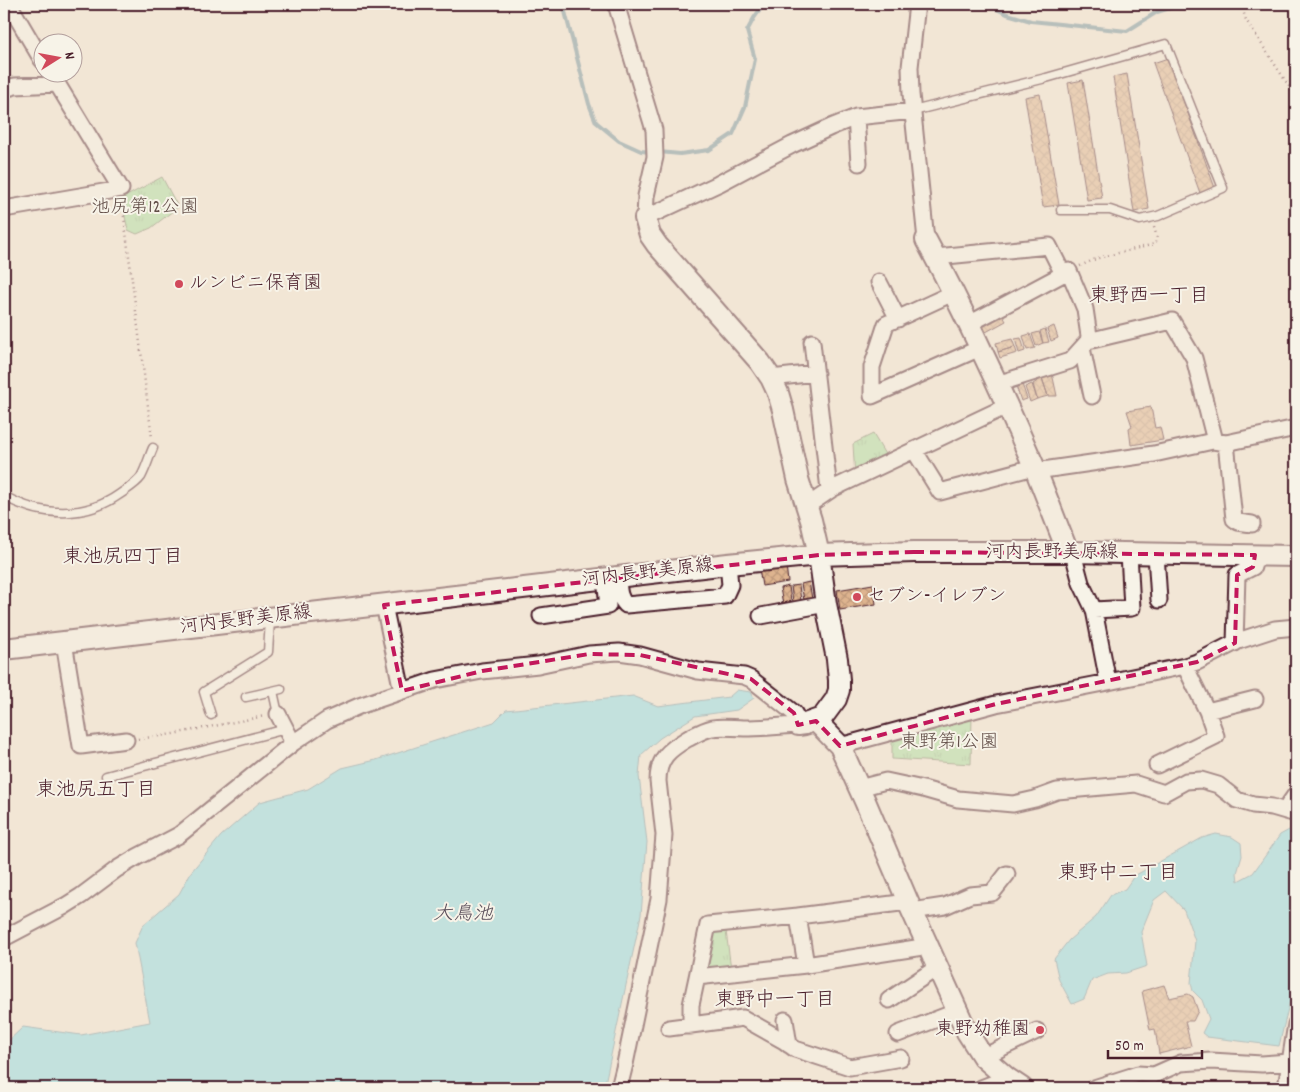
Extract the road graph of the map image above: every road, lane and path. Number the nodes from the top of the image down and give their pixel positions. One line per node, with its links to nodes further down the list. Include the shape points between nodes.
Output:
1 (9, 4): 5 (street)
2 (616, 4): 17 (street, via 654,130 655,157 646,196)
3 (917, 4): 10 (street, via 910,67)
4 (1241, 4): 9 (path, via 1246,20)
5 (32, 43)
6 (35, 82): 8 (street)
7 (56, 82): 13 (street)
8 (4, 88)
9 (1296, 97)
10 (913, 112): 11 (street); 16 (lane, via 1166,44 1223,188); 18 (street)
11 (856, 117): 12 (street); 17 (street, via 823,130)
12 (859, 163)
13 (120, 190): 14 (street); 35 (path)
14 (4, 209)
15 (1061, 210): 16 (lane, via 1110,210 1140,220)
16 (1152, 217): 20 (path, via 1158,238 1155,244 1098,258)
17 (645, 218): 29 (street, via 657,245)
18 (926, 240): 19 (street)
19 (936, 258): 22 (street); 24 (street, via 1049,246 1063,274)
20 (1069, 271): 26 (street, via 1084,309 1089,336)
21 (879, 282): 23 (street)
22 (953, 293): 23 (street); 24 (street)
23 (898, 319): 27 (street, via 886,324 872,366 872,396)
24 (969, 324): 27 (street)
25 (812, 342): 28 (street)
26 (1085, 345): 30 (street, via 1070,361); 31 (street); 34 (street, via 1172,321 1194,358)
27 (980, 348): 30 (street)
28 (816, 373): 29 (street); 38 (street)
29 (772, 378): 40 (street)
30 (997, 384): 32 (street)
31 (1092, 396)
32 (1008, 406): 36 (street); 37 (street)
33 (1296, 428): 34 (street)
34 (1221, 442): 37 (street); 41 (street, via 1234,519)
35 (153, 448): 39 (lane, via 141,477 131,487 109,502 89,510 50,511 18,504)
36 (914, 450): 37 (street, via 940,492); 38 (street)
37 (1035, 469): 42 (street)
38 (829, 490): 40 (street)
39 (4, 496)
40 (807, 506): 45 (street)
41 (1252, 524)
42 (1071, 552): 43 (street, 河内長野美原線); 45 (street, 河内長野美原線); 53 (street)
43 (1129, 553): 44 (street, 河内長野美原線); 53 (street, via 1132,608)
44 (1156, 554): 46 (street, 河内長野美原線); 50 (street)
45 (819, 555): 48 (street, 河内長野美原線); 51 (street)
46 (1256, 555): 47 (street, 河内長野美原線); 59 (street, via 1253,567 1237,575)
47 (1296, 556)
48 (728, 564): 49 (street, 河内長野美原線); 49 (street, via 730,585 725,596 626,605)
49 (611, 578): 52 (street, 河内長野美原線); 54 (street, via 608,606)
50 (1159, 600)
51 (826, 604): 55 (street); 69 (street, via 837,659 839,690 822,718)
52 (384, 605): 56 (street, 河内長野美原線); 63 (street)
53 (1094, 610): 62 (street)
54 (542, 616)
55 (761, 616)
56 (270, 618): 58 (street, 河内長野美原線); 68 (lane, via 268,652 204,692)
57 (1296, 627): 59 (street, via 1275,629)
58 (64, 642): 60 (street, 河内長野美原線); 71 (street, via 81,746)
59 (1235, 643): 61 (street)
60 (4, 649)
61 (1185, 666): 62 (street); 66 (street)
62 (1108, 682): 73 (street, via 996,704)
63 (402, 691): 69 (street, via 435,680 482,671 618,652 698,671 744,676); 72 (street, via 327,720)
64 (246, 697): 67 (lane, via 277,690)
65 (1255, 699): 66 (street)
66 (1207, 711): 74 (street, via 1216,736)
67 (278, 714): 70 (street); 71 (path)
68 (211, 715)
69 (807, 723): 73 (street); 100 (street, via 706,730 676,746 660,764 658,781 664,835 659,899)
70 (286, 729): 72 (street); 75 (lane)
71 (126, 740)
72 (294, 744): 82 (street, via 179,835 117,869 82,896)
73 (840, 746): 76 (street)
74 (1158, 766)
75 (106, 776)
76 (859, 788): 78 (street, via 886,781 958,799 1013,804 1057,790 1136,784 1164,792 1186,780 1202,780 1218,785 1237,800); 80 (street)
77 (1296, 794): 78 (street, via 1289,804)
78 (1296, 814)
79 (1007, 874): 80 (street, via 992,893 975,888 970,895 945,906)
80 (910, 906): 81 (street); 83 (street)
81 (798, 916): 84 (street); 86 (street, via 708,925)
82 (4, 938)
83 (929, 946): 84 (street); 85 (street)
84 (806, 965): 86 (street)
85 (938, 967): 87 (street); 88 (street)
86 (698, 977): 91 (street, via 691,1005)
87 (888, 1000)
88 (958, 1011): 94 (street); 97 (street)
89 (785, 1020): 95 (street)
90 (1296, 1024): 96 (street)
91 (691, 1026): 92 (street); 95 (street, via 743,1018)
92 (670, 1028)
93 (1037, 1032): 97 (street)
94 (898, 1034)
95 (789, 1045): 98 (street, via 850,1067)
96 (1292, 1056): 102 (street, via 1262,1064 1181,1063 1154,1074 1138,1074); 103 (street)
97 (983, 1057): 99 (street)
98 (901, 1058)
99 (1014, 1083): 101 (street)
100 (619, 1088)
101 (980, 1088)
102 (1094, 1088)
103 (1286, 1088)

